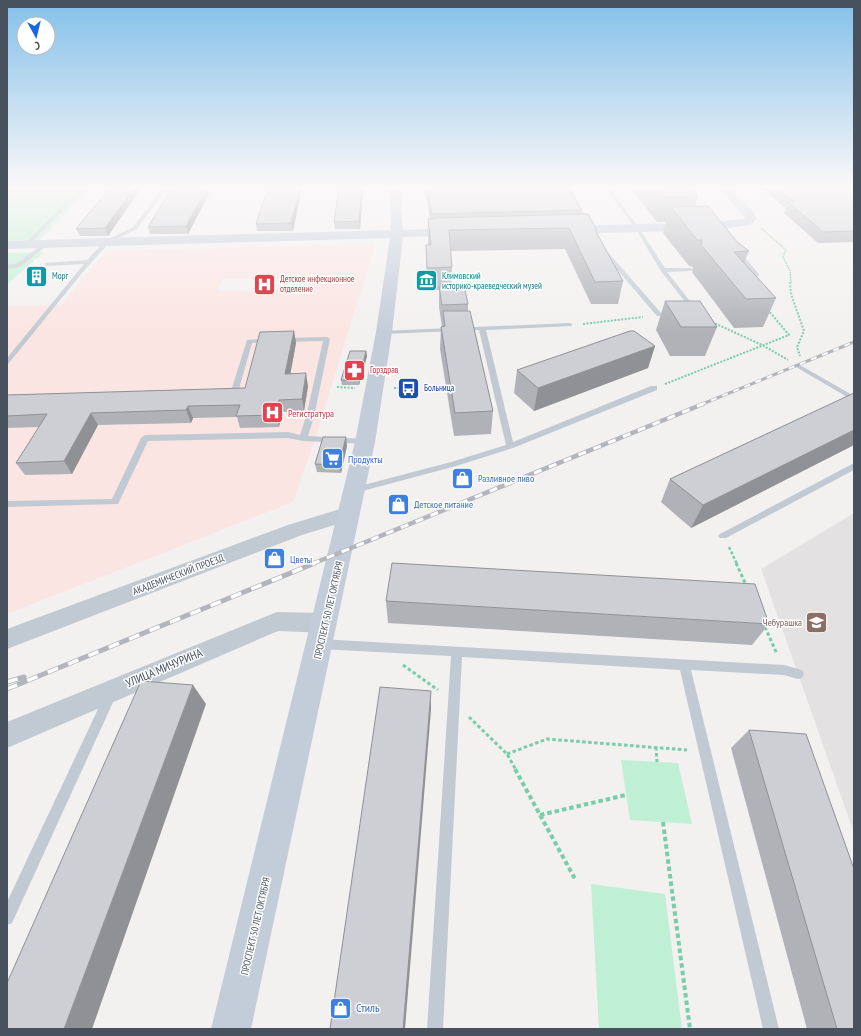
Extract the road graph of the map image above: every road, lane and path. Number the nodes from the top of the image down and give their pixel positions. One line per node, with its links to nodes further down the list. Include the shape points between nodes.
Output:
1 (35, 236): 8 (lane)
2 (118, 236): 7 (lane)
3 (312, 236): 7 (street)
4 (397, 236): 28 (street, ПРОСПЕКТ 50 ЛЕТ ОКТЯБРЯ)
5 (642, 236): 18 (lane)
6 (771, 236): 30 (path, via 786,250 782,257 790,271 791,294 804,331 798,347)
7 (107, 242): 9 (street); 13 (lane)
8 (27, 244): 9 (street); 10 (street)
9 (46, 244): 15 (lane)
10 (7, 245)
11 (732, 248): 20 (lane, via 757,275)
12 (604, 249): 22 (lane)
13 (89, 262): 14 (lane); 31 (lane)
14 (46, 264)
15 (18, 266): 16 (lane); 19 (lane)
16 (7, 267)
17 (690, 269): 18 (lane)
18 (663, 270): 25 (lane)
19 (7, 275)
20 (751, 275)
21 (764, 305): 29 (path, via 789,335)
22 (659, 315): 23 (lane); 26 (path)
23 (682, 315)
24 (690, 315): 25 (lane)
25 (697, 315): 29 (path)
26 (570, 325): 27 (lane)
27 (482, 328): 28 (lane); 38 (lane)
28 (384, 332): 37 (street, ПРОСПЕКТ 50 ЛЕТ ОКТЯБРЯ)
29 (762, 345): 32 (path); 33 (path)
30 (800, 358)
31 (7, 362)
32 (798, 366): 35 (lane)
33 (654, 388): 38 (lane)
34 (225, 396): 36 (lane, via 233,396 249,341 327,339)
35 (854, 399)
36 (303, 438): 37 (lane); 41 (lane, via 288,435 145,438 115,502)
37 (366, 442): 40 (street, ПРОСПЕКТ 50 ЛЕТ ОКТЯБРЯ)
38 (510, 446): 40 (lane)
39 (854, 466): 42 (lane)
40 (352, 501): 45 (street, ПРОСПЕКТ 50 ЛЕТ ОКТЯБРЯ); 46 (street, АКАДЕМИЧЕСКИЙ ПРОЕЗД, via 295,530)
41 (7, 504)
42 (723, 536): 43 (path)
43 (749, 592)
44 (762, 620): 50 (path)
45 (323, 633): 47 (lane); 52 (street, УЛИЦА МИЧУРИНА, via 277,621); 64 (street, ПРОСПЕКТ 50 ЛЕТ ОКТЯБРЯ)
46 (7, 639)
47 (378, 646): 48 (lane); 53 (path)
48 (457, 652): 49 (lane); 53 (lane)
49 (684, 664): 50 (lane); 56 (lane)
50 (784, 670): 51 (lane)
51 (798, 674)
52 (114, 689): 54 (street, УЛИЦА МИЧУРИНА); 63 (lane)
53 (454, 702): 57 (path); 65 (lane)
54 (7, 735)
55 (656, 747): 56 (path); 57 (path, via 547,739); 58 (path)
56 (705, 751): 67 (lane)
57 (507, 754): 60 (path)
58 (657, 762)
59 (626, 795): 60 (path)
60 (540, 815): 62 (path)
61 (663, 822): 66 (path)
62 (575, 879)
63 (7, 918)
64 (231, 1029)
65 (435, 1029)
66 (690, 1029)
67 (771, 1029)

